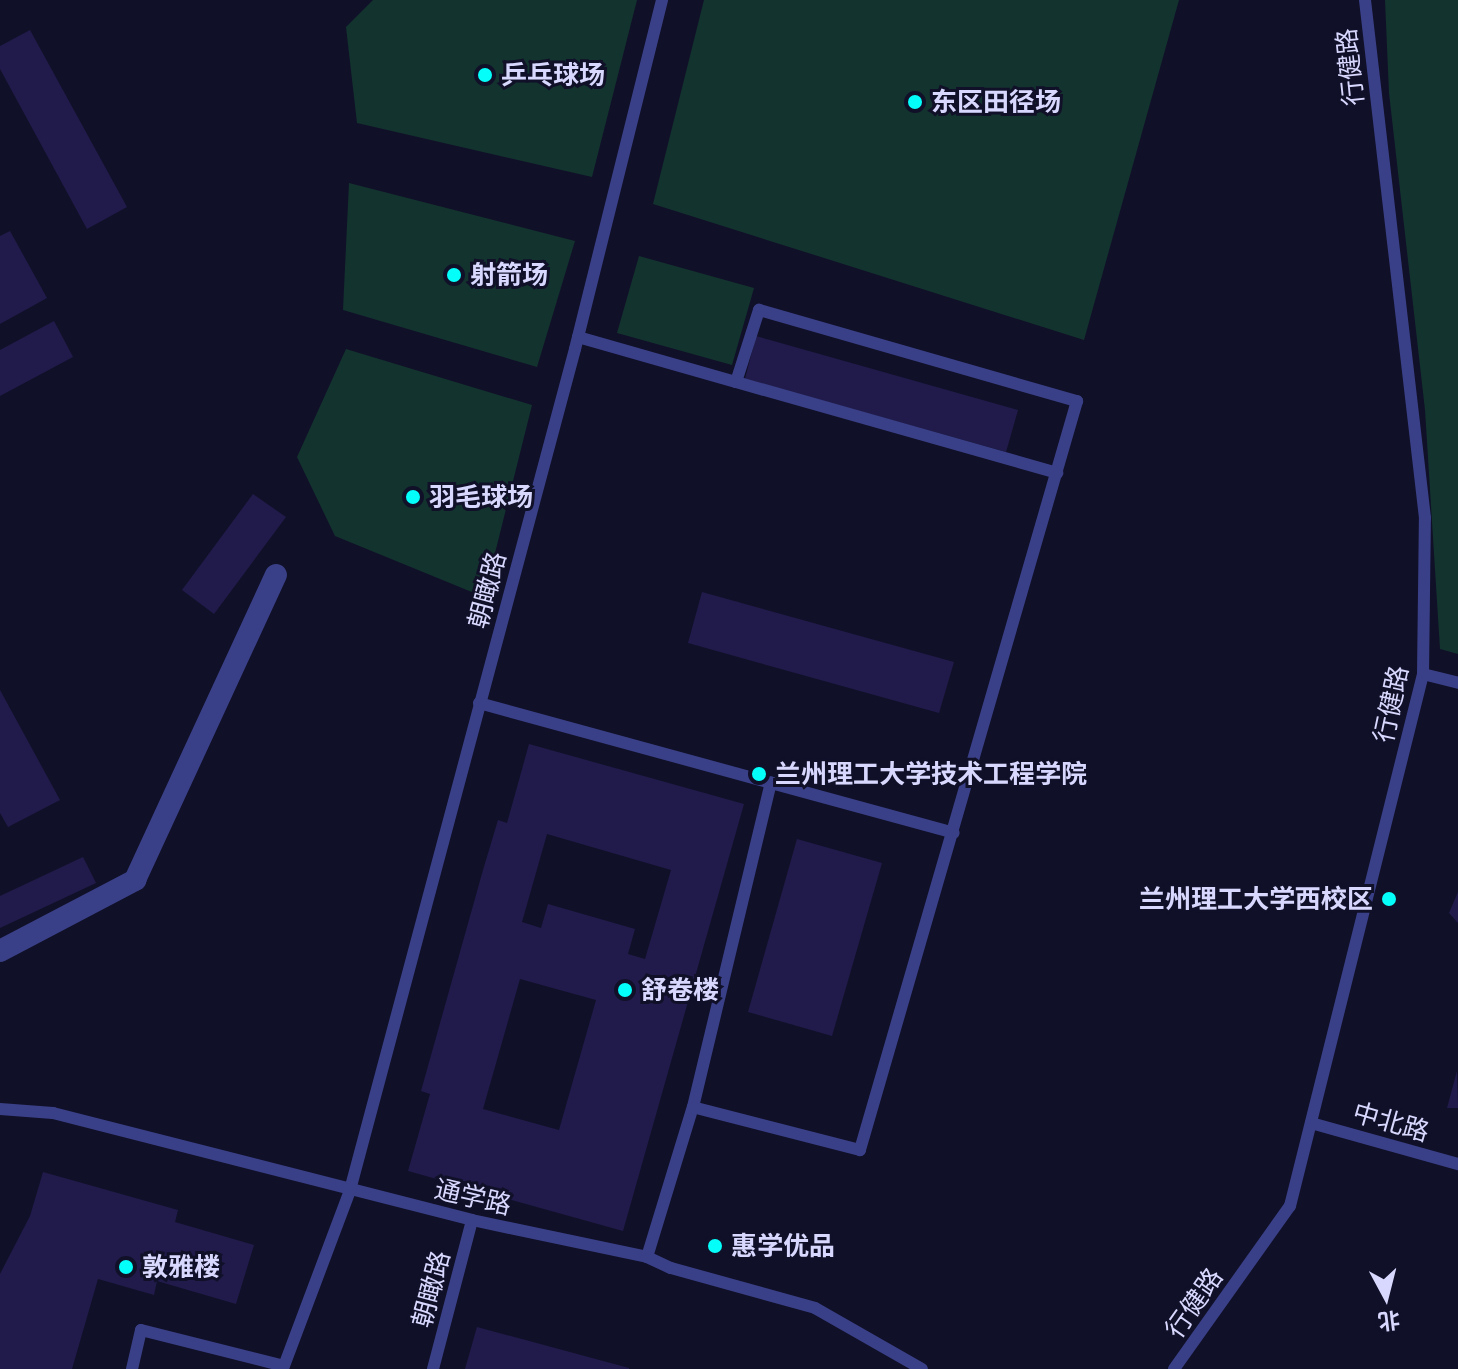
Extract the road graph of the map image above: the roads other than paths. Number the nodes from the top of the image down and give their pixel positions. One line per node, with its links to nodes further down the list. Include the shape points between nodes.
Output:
1 (662, 0): 3 (lane, 朝瞰路)
2 (1365, 0): 7 (lane, 行健路, via 1425,518)
3 (578, 337): 4 (lane); 9 (lane, 朝瞰路)
4 (736, 382): 5 (lane); 5 (lane, via 759,310 1077,401)
5 (1057, 473): 11 (lane)
6 (276, 575): 12 (street, via 135,880)
7 (1423, 674): 8 (lane); 15 (lane, 行健路)
8 (1458, 683)
9 (479, 703): 10 (lane); 17 (lane, 朝瞰路)
10 (771, 782): 11 (lane); 13 (lane)
11 (953, 833): 13 (lane, via 860,1150)
12 (0, 951)
13 (693, 1107): 19 (lane)
14 (0, 1109): 17 (lane, 通学路, via 53,1113)
15 (1311, 1123): 16 (lane, 中北路); 23 (lane, 行健路, via 1290,1206)
16 (1458, 1164)
17 (350, 1190): 18 (lane, 通学路); 20 (lane, 朝瞰路, via 284,1366 141,1330)
18 (472, 1220): 19 (lane, 通学路); 21 (lane, 朝瞰路)
19 (647, 1257): 22 (lane, 通学路, via 815,1308)
20 (132, 1369)
21 (433, 1369)
22 (922, 1369)
23 (1174, 1369)

